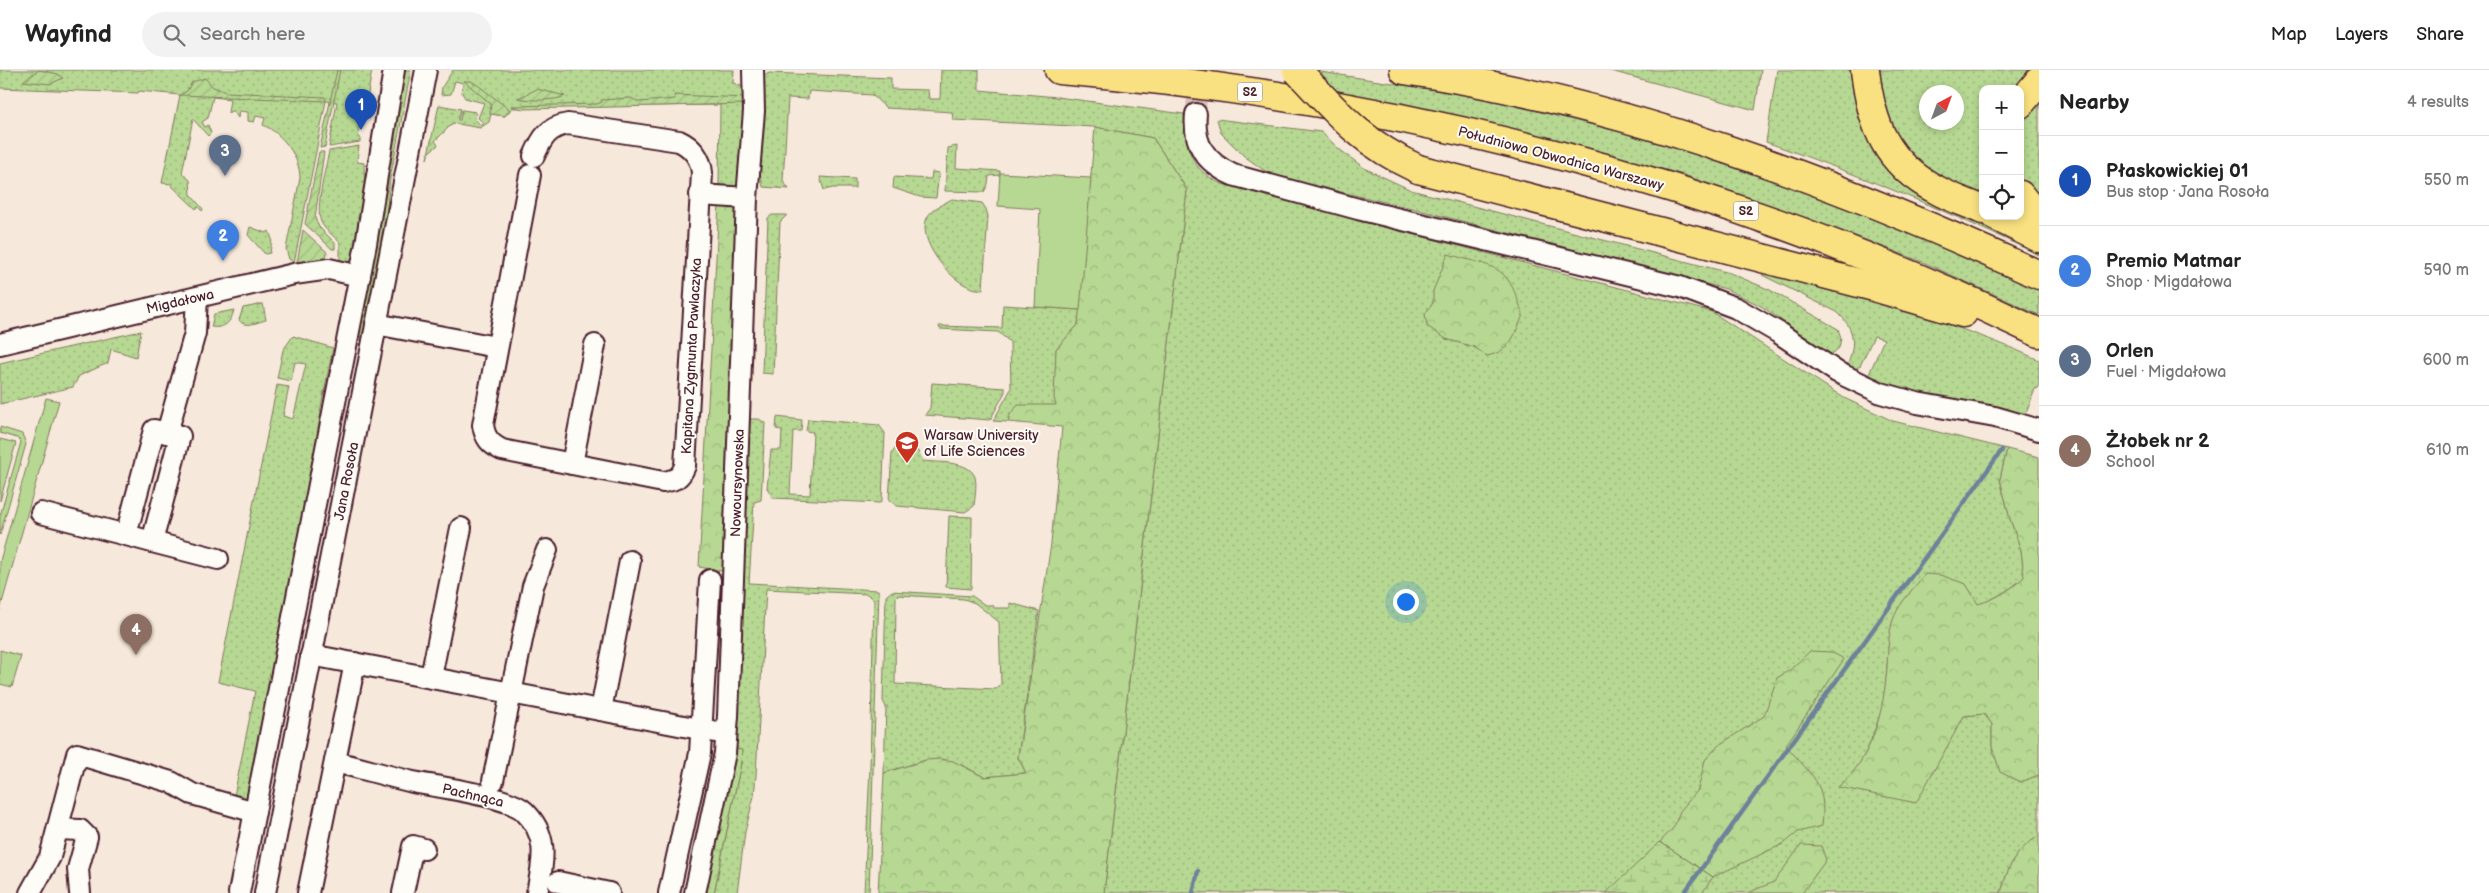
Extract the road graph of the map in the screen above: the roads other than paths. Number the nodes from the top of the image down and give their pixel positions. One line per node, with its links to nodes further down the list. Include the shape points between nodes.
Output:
1 (394, 70): 19 (street, Jana Rosoła)
2 (426, 70): 21 (street, Jana Rosoła)
3 (754, 70): 12 (street, Nowoursynowska)
4 (1058, 70): 22 (highway, Południowa Obwodnica Warszawy / S2, via 1146,77 1288,98 1439,125 1540,150 1691,193 1803,231 1955,293)
5 (1297, 70): 23 (highway, bridge, via 1358,134 1394,158 1418,169 1874,287)
6 (1404, 70): 18 (highway, via 1570,103 1732,150 1846,192)
7 (1865, 70): 14 (highway, via 1876,126 1905,170 1936,190)
8 (2039, 81): 9 (highway)
9 (2024, 99)
10 (1196, 114): 27 (street, via 1195,126 1202,151 1218,168 1233,175 1358,209 1680,287 1736,308 1836,372 1881,392 1917,404 1995,417)
11 (700, 195): 12 (street); 26 (street, Kapitana Zygmunta Pawlaczyka, via 700,165 690,148 679,142 568,124 546,132 532,165); 29 (street, Kapitana Zygmunta Pawlaczyka, via 691,377 682,474 664,482)
12 (748, 198): 44 (street, Nowoursynowska)
13 (2024, 200): 16 (highway)
14 (1979, 208)
15 (2003, 220): 17 (highway)
16 (2039, 220)
17 (2039, 238)
18 (2039, 275)
19 (360, 276): 20 (street, Migdałowa, via 337,270 317,270); 47 (street, Jana Rosoła)
20 (196, 298): 24 (street, Migdałowa); 28 (street, via 195,333)
21 (376, 324): 26 (street); 38 (street, Jana Rosoła)
22 (2039, 333)
23 (2039, 337)
24 (0, 344)
25 (595, 345): 29 (street)
26 (496, 347): 29 (street, Kapitana Zygmunta Pawlaczyka, via 483,425 487,439 502,450)
27 (2039, 430)
28 (167, 433): 32 (street, via 154,430); 33 (street, via 180,436)
29 (572, 464)
30 (41, 513): 32 (street)
31 (461, 528): 40 (street)
32 (126, 535): 33 (street)
33 (152, 542): 35 (street)
34 (547, 550): 41 (street, via 533,586)
35 (218, 559)
36 (630, 561): 42 (street)
37 (710, 580): 43 (street)
38 (311, 654): 39 (street); 54 (street, Jana Rosoła)
39 (355, 663): 40 (street); 45 (street)
40 (431, 678): 41 (street)
41 (512, 693): 42 (street); 46 (street)
42 (601, 710): 43 (street)
43 (703, 730): 44 (street); 59 (street)
44 (726, 734): 60 (street, Nowoursynowska)
45 (335, 762): 55 (street); 57 (street, Pachnąca, via 522,809 540,838 545,854)
46 (493, 781)
47 (255, 812): 48 (street, via 77,754); 53 (street, Jana Rosoła)
48 (58, 829): 51 (street, via 50,857); 52 (street, via 80,830 88,836 78,869)
49 (424, 849): 56 (street, via 412,846)
50 (558, 882): 58 (street)
51 (30, 893)
52 (80, 893)
53 (239, 893)
54 (265, 893)
55 (308, 893)
56 (403, 893)
57 (537, 893)
58 (610, 893)
59 (669, 893)
60 (694, 893)

